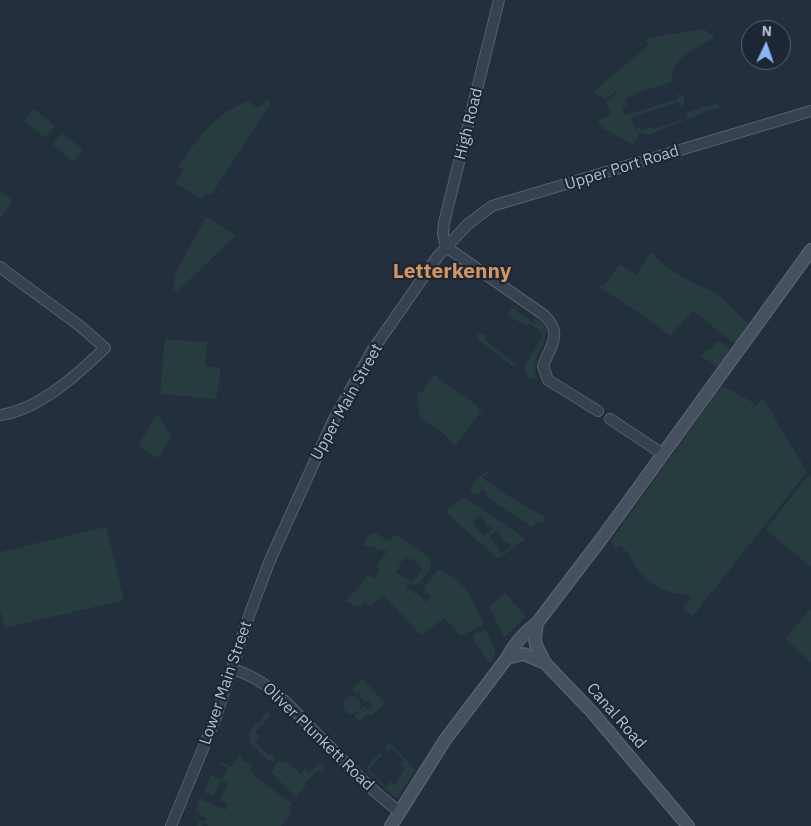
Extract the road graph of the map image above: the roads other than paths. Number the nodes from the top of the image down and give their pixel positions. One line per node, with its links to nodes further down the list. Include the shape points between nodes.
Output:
1 (499, 0): 3 (street, High Road, via 444,223)
2 (811, 111): 3 (street, Upper Port Road, via 492,206 472,220)
3 (446, 247): 6 (street, via 551,322 554,344 543,366 548,380); 10 (street, Upper Main Street, via 359,373 333,421)
4 (811, 250): 9 (main road)
5 (0, 266): 7 (street, via 106,348 64,385 28,406)
6 (598, 411)
7 (0, 415)
8 (610, 419): 9 (street)
9 (663, 454): 11 (main road)
10 (279, 540): 14 (street, Lower Main Street)
11 (537, 623): 12 (main road, via 511,650); 13 (main road, Canal Road, via 536,645)
12 (508, 658): 13 (main road, via 524,654); 15 (main road, via 445,740)
13 (545, 663): 18 (main road, Canal Road, via 592,712)
14 (232, 669): 15 (street, Oliver Plunkett Road, via 254,678 278,695); 16 (street, Lower Main Street, via 204,748)
15 (400, 812): 17 (main road)
16 (171, 826)
17 (391, 826)
18 (688, 826)

